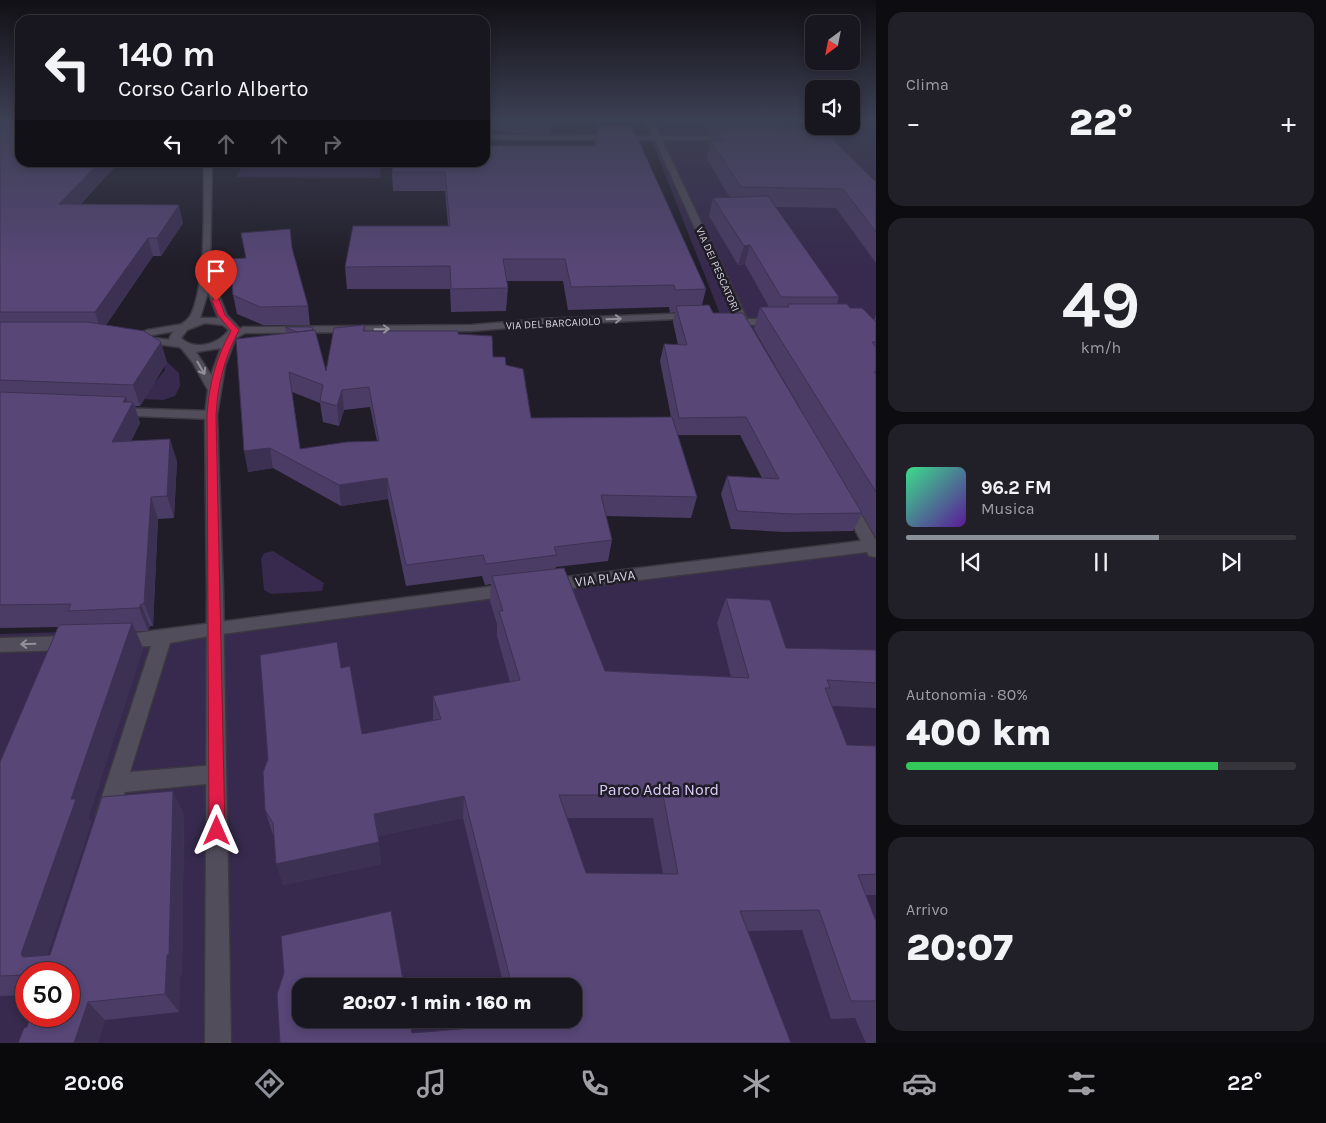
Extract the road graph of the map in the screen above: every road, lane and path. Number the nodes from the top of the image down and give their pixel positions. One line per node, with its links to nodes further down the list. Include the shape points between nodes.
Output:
1 (208, 170): 3 (street)
2 (673, 170): 6 (street, VIA DEI PESCATORI)
3 (206, 272): 5 (street); 7 (street, via 198,315)
4 (788, 321): 6 (street, VIA DEL BARCAIOLO)
5 (226, 322): 7 (street, via 205,320); 8 (street, via 235,330)
6 (742, 322): 8 (street, VIA DEL BARCAIOLO, one-way to 6, via 243,330 472,328 542,322 713,316); 9 (street, VIA DEI PESCATORI)
7 (188, 325): 10 (street, via 177,332 175,339); 10 (street, VIA DEL BARCAIOLO, via 122,337 160,340)
8 (231, 338): 10 (street, VIA DEL BARCAIOLO, via 213,347); 11 (street, via 222,354)
9 (752, 339)
10 (183, 346): 11 (street, one-way to 11, via 198,362)
11 (213, 390): 13 (street)
12 (108, 412): 13 (street)
13 (211, 415): 16 (street)
14 (842, 493): 15 (street)
15 (875, 548): 16 (street, VIA PLAVA)
16 (215, 628): 17 (street, VIA PLAVA); 21 (street)
17 (163, 636): 19 (street, VIA PLAVA); 22 (street)
18 (87, 642): 20 (street, one-way to 20)
19 (107, 642)
20 (0, 645)
21 (216, 774): 22 (street); 24 (street)
22 (117, 782): 23 (street)
23 (101, 833)
24 (218, 1043)

